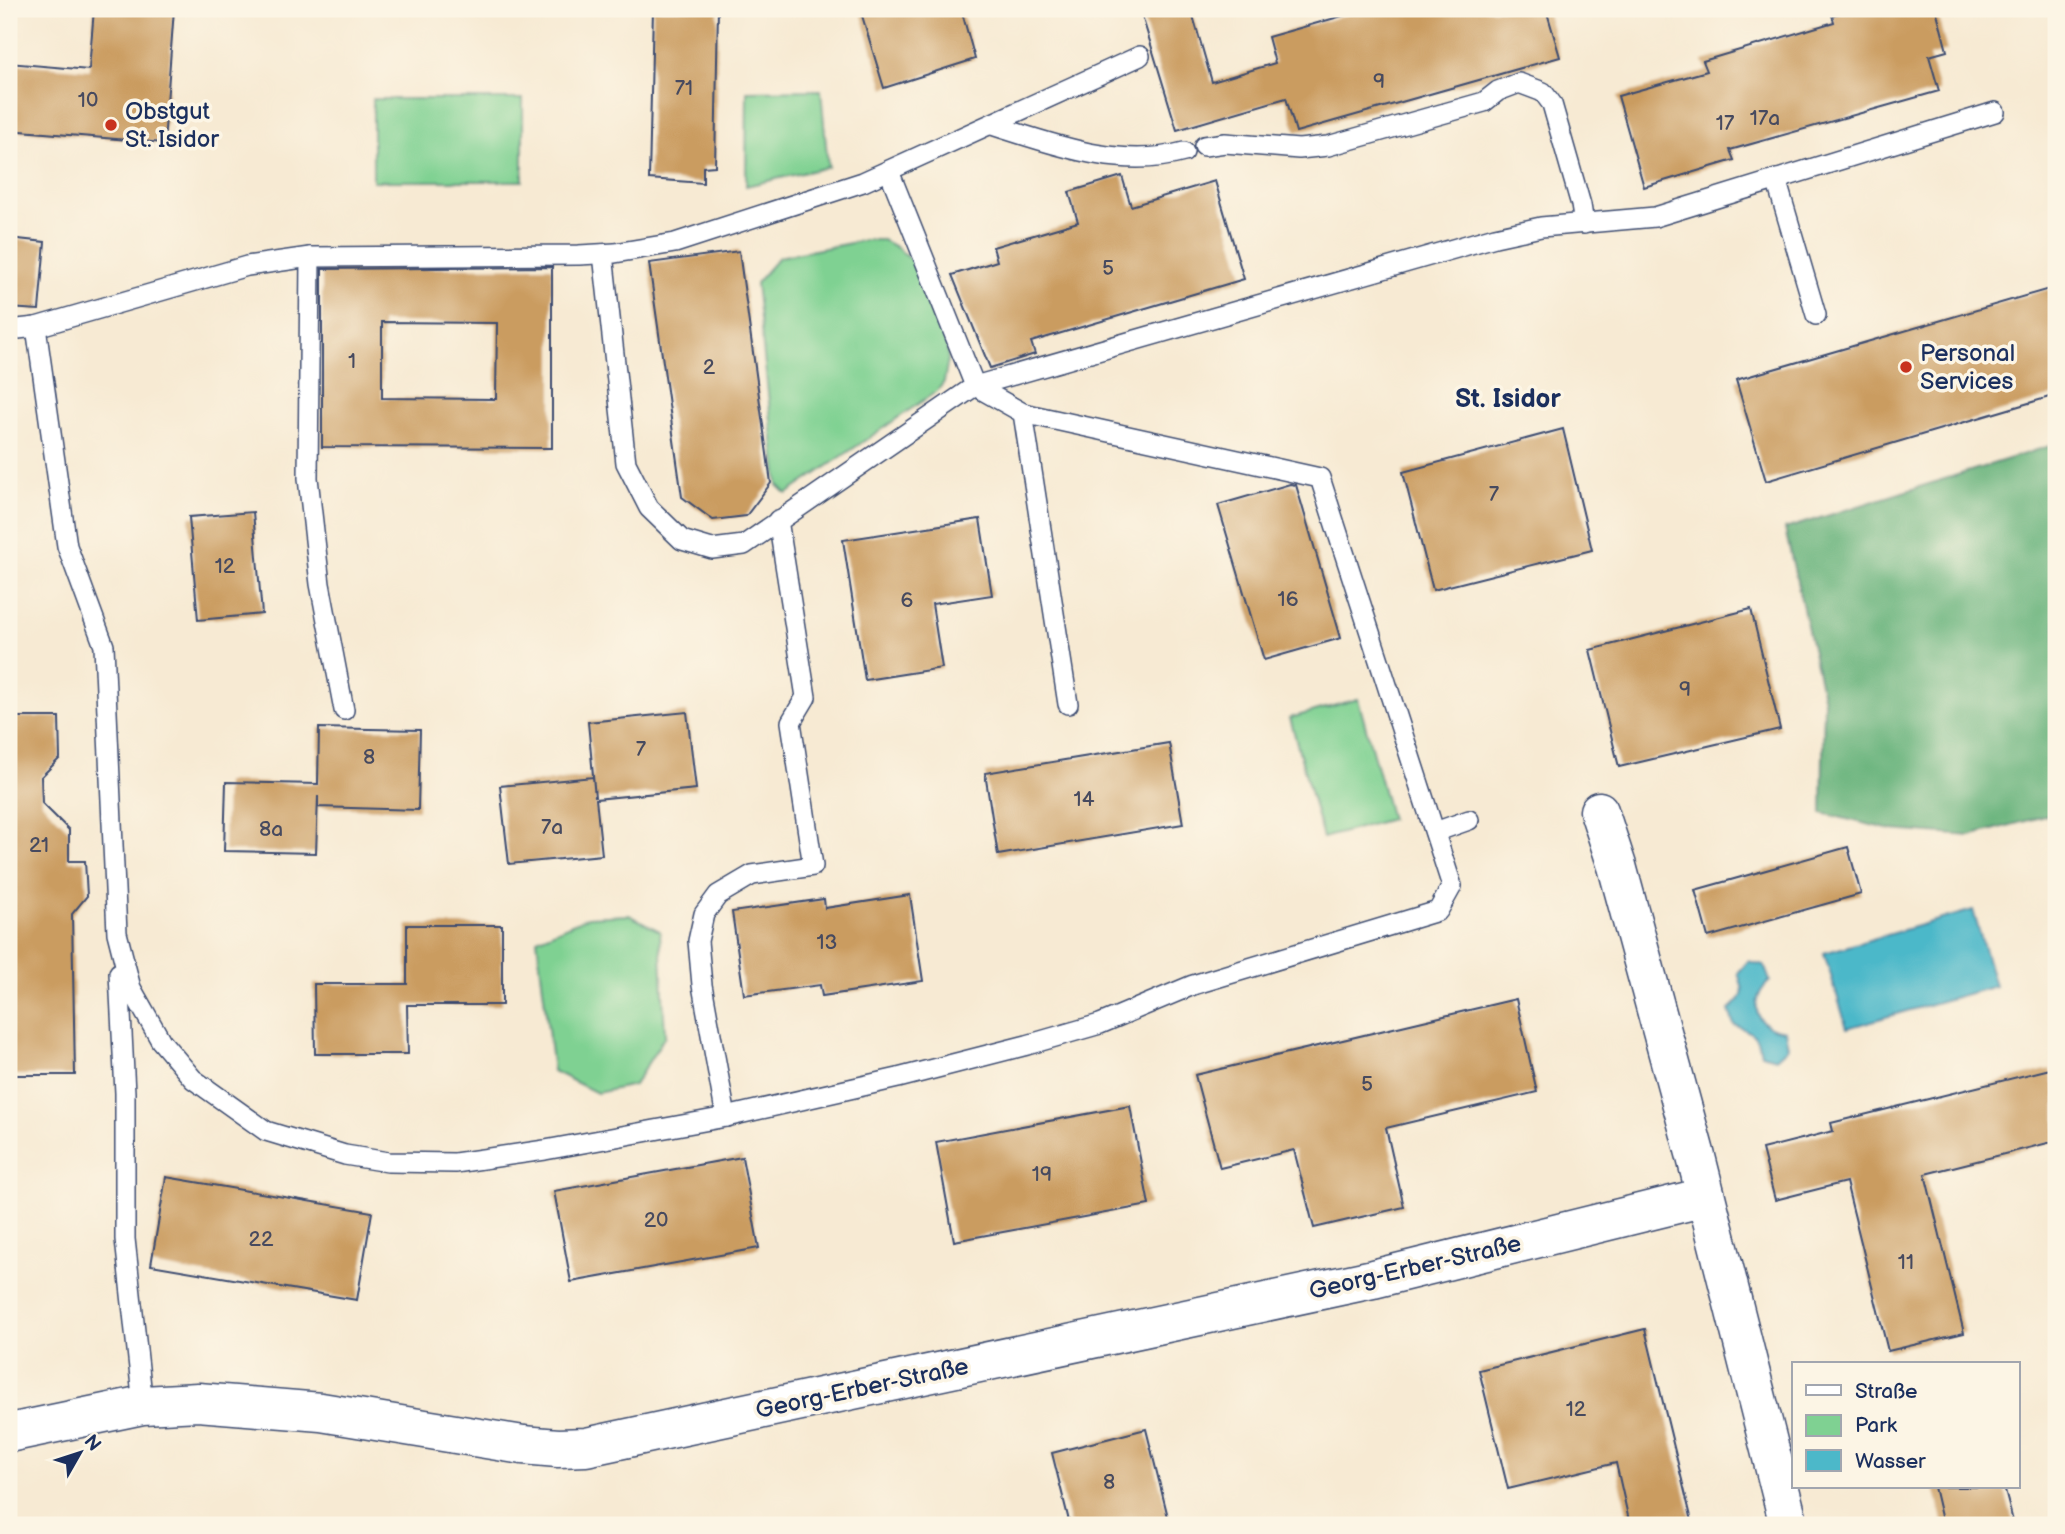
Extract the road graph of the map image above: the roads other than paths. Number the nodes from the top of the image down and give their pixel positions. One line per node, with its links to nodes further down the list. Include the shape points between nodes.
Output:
1 (1140, 56): 3 (lane)
2 (1995, 112): 7 (lane)
3 (992, 125): 5 (lane, via 1074,150 1129,159); 6 (lane)
4 (1204, 146): 8 (lane, via 1328,146 1483,102 1519,83 1543,92 1552,104)
5 (1184, 152)
6 (889, 171): 9 (lane, via 675,243); 14 (lane)
7 (1776, 179): 8 (lane, via 1655,217); 11 (lane)
8 (1584, 224): 14 (lane, via 1495,237)
9 (603, 254): 10 (lane); 16 (lane, via 626,463 649,508 682,540 712,549 744,545)
10 (310, 257): 12 (lane, via 247,266); 18 (lane, via 308,478 320,584)
11 (1816, 315)
12 (36, 327): 13 (lane); 22 (lane, via 67,545 104,646)
13 (9, 330)
14 (975, 386): 15 (lane); 16 (lane)
15 (1023, 413): 17 (lane); 21 (lane, via 1320,478)
16 (778, 520): 23 (lane, via 806,697 791,722 813,866 752,875 718,895 704,914 698,941 702,985)
17 (1068, 704)
18 (344, 710)
19 (1599, 811): 24 (street)
20 (1469, 820): 21 (lane)
21 (1435, 832): 23 (lane, via 1452,886 1438,911 1193,985 1100,1024 898,1078)
22 (117, 933): 23 (lane, via 131,988 161,1041 193,1079 266,1131 345,1156 455,1163); 25 (lane, via 125,1093 125,1239)
23 (726, 1117)
24 (1705, 1197): 25 (street, Georg-Erber-Straße, via 1360,1282 586,1447 523,1446 321,1412 198,1402); 27 (street)
25 (143, 1405): 26 (street, Georg-Erber-Straße)
26 (9, 1433)
27 (1789, 1525)

